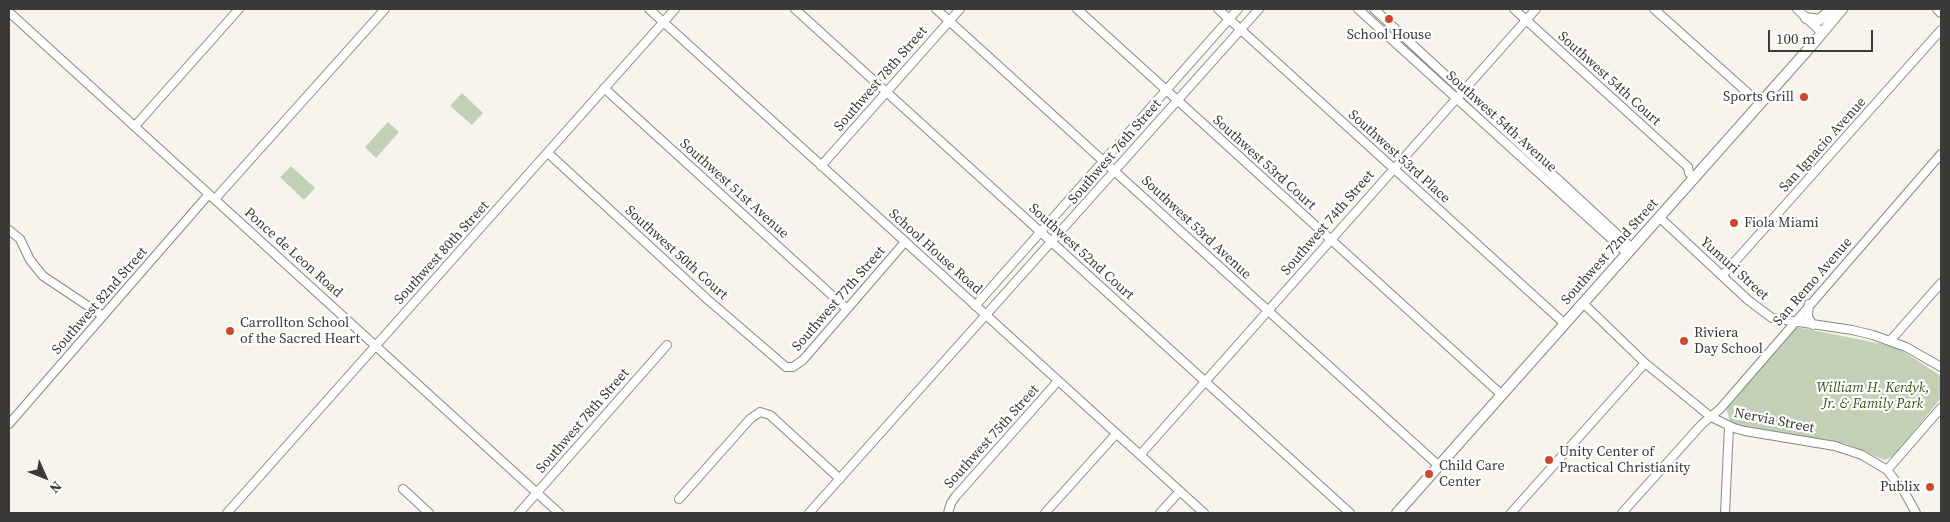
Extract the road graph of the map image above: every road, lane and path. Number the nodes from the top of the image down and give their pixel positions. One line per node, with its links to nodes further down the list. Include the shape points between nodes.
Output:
1 (239, 9): 38 (street)
2 (385, 9): 46 (street, Southwest 82nd Street)
3 (649, 9): 27 (street, School House Road)
4 (675, 9): 27 (street, Southwest 80th Street)
5 (795, 9): 34 (street, Southwest 52nd Court)
6 (936, 9): 26 (street, Southwest 53rd Avenue)
7 (960, 9): 26 (street, Southwest 78th Street)
8 (1077, 9): 32 (street, Southwest 53rd Court)
9 (1218, 9): 24 (street, Southwest 53rd Place)
10 (1238, 9): 24 (street, Southwest 76th Street)
11 (1259, 9): 28 (street, Southwest 76th Street)
12 (1358, 9): 35 (street, Southwest 54th Avenue)
13 (1374, 9): 33 (street, Southwest 54th Avenue)
14 (1514, 9): 25 (street, Southwest 54th Court)
15 (1536, 9): 25 (street, Southwest 74th Street)
16 (1654, 9): 37 (street, via 1751,95 1752,103)
17 (1797, 9): 23 (street)
18 (1832, 9): 23 (main road, via 1819,20)
19 (1842, 9): 30 (main road, Southwest 72nd Street)
20 (1938, 9): 22 (main road)
21 (9, 12): 38 (street, Ponce de Leon Road)
22 (1941, 12)
23 (1806, 18): 30 (street)
24 (1229, 19): 28 (street, Southwest 53rd Place); 32 (street, Southwest 76th Street)
25 (1526, 20): 33 (street, Southwest 74th Street); 45 (street, Southwest 54th Court, via 1688,167 1688,173)
26 (950, 21): 34 (street, Southwest 78th Street); 41 (street, Southwest 53rd Avenue)
27 (664, 22): 31 (street, Southwest 80th Street); 42 (street, School House Road)
28 (1240, 30): 36 (street, Southwest 76th Street); 43 (street, Southwest 53rd Place)
29 (1941, 30): 54 (street, San Ignacio Avenue)
30 (1822, 32): 37 (main road, Southwest 72nd Street)
31 (604, 88): 39 (street, Southwest 80th Street); 59 (street, Southwest 51st Avenue)
32 (1166, 90): 36 (street, Southwest 53rd Court); 41 (street, Southwest 76th Street)
33 (1464, 90): 35 (street, Southwest 74th Street); 53 (street, Southwest 54th Avenue)
34 (886, 92): 42 (street, Southwest 78th Street); 49 (street, Southwest 52nd Court)
35 (1457, 98): 43 (street, Southwest 74th Street); 53 (street, Southwest 54th Avenue)
36 (1177, 100): 44 (street, Southwest 76th Street); 50 (street, Southwest 53rd Court)
37 (1760, 104): 45 (main road, Southwest 72nd Street)
38 (135, 126): 46 (street, Ponce de Leon Road)
39 (548, 153): 68 (street, Southwest 80th Street); 71 (street, Southwest 50th Court, via 780,364)
40 (1941, 154): 57 (street, San Remo Avenue)
41 (1104, 161): 44 (street, Southwest 53rd Avenue); 49 (street, Southwest 76th Street)
42 (821, 166): 51 (street, School House Road)
43 (1393, 169): 50 (street, Southwest 74th Street); 64 (street, Southwest 53rd Place)
44 (1115, 170): 52 (street, Southwest 76th Street); 60 (street, Southwest 53rd Avenue)
45 (1697, 175): 47 (main road, Southwest 72nd Street)
46 (212, 196): 62 (street, Southwest 82nd Street); 68 (street, Ponce de Leon Road)
47 (1659, 217): 53 (main road, Southwest 72nd Street); 54 (street, Yumuri Street)
48 (9, 230): 62 (street, via 20,239 30,260 43,276)
49 (1040, 232): 52 (street, Southwest 52nd Court); 58 (street, Southwest 76th Street)
50 (1331, 240): 60 (street, Southwest 74th Street); 74 (street, Southwest 53rd Court)
51 (906, 242): 58 (street, School House Road); 59 (street, Southwest 77th Street)
52 (1052, 242): 61 (street, Southwest 76th Street); 73 (street, Southwest 52nd Court)
53 (1630, 250): 56 (main road, Southwest 72nd Street)
54 (1722, 276): 63 (street, Yumuri Street, via 1767,315)
55 (1941, 283): 66 (street)
56 (1584, 303): 64 (main road, Southwest 72nd Street); 69 (street, Nervia Street)
57 (1809, 304): 63 (street, San Remo Avenue); 65 (street, via 1808,317)
58 (975, 306): 61 (street, School House Road)
59 (847, 309): 71 (street, Southwest 77th Street, via 802,360)
60 (1268, 311): 73 (street, Southwest 74th Street); 81 (street, Southwest 53rd Avenue)
61 (986, 315): 72 (street, School House Road); 83 (street, Southwest 76th Street)
62 (103, 316): 77 (street, Southwest 82nd Street)
63 (1794, 322): 65 (street, Yumuri Street); 76 (street, San Remo Avenue)
64 (1565, 324): 74 (main road, Southwest 72nd Street)
65 (1814, 325): 66 (street, Yumuri Street, via 1860,332)
66 (1890, 341): 70 (street, Yumuri Street)
67 (667, 345): 86 (street, Southwest 78th Street)
68 (376, 346): 86 (street, Ponce de Leon Road); 88 (street, Southwest 80th Street)
69 (1646, 363): 76 (street, Nervia Street); 99 (street)
70 (1941, 367)
71 (790, 368)
72 (1058, 381): 79 (street, School House Road); 93 (street, Southwest 75th Street, via 956,496)
73 (1206, 382): 80 (street, Southwest 74th Street); 97 (street, Southwest 52nd Court)
74 (1502, 395): 81 (main road, Southwest 72nd Street)
75 (1941, 408): 82 (street)
76 (1711, 417): 78 (street, Nervia Street); 100 (street, San Remo Avenue)
77 (9, 424)
78 (1729, 426): 82 (street, Nervia Street, via 1845,448); 101 (street)
79 (1116, 434): 80 (street, School House Road); 94 (street)
80 (1140, 455): 85 (street, School House Road)
81 (1439, 466): 98 (main road, Southwest 72nd Street)
82 (1887, 470): 102 (street, Nervia Street)
83 (840, 479): 87 (street, via 770,415 760,412 750,419); 92 (street, Southwest 76th Street)
84 (403, 489): 89 (street)
85 (1180, 491): 95 (street); 96 (street, School House Road)
86 (537, 493): 90 (street, Southwest 78th Street); 91 (street, Ponce de Leon Road)
87 (679, 499)
88 (227, 513)
89 (430, 513)
90 (519, 513)
91 (559, 513)
92 (809, 513)
93 (948, 513)
94 (1045, 513)
95 (1160, 513)
96 (1204, 513)
97 (1350, 513)
98 (1398, 513)
99 (1511, 513)
100 (1622, 513)
101 (1725, 513)
102 (1916, 513)

